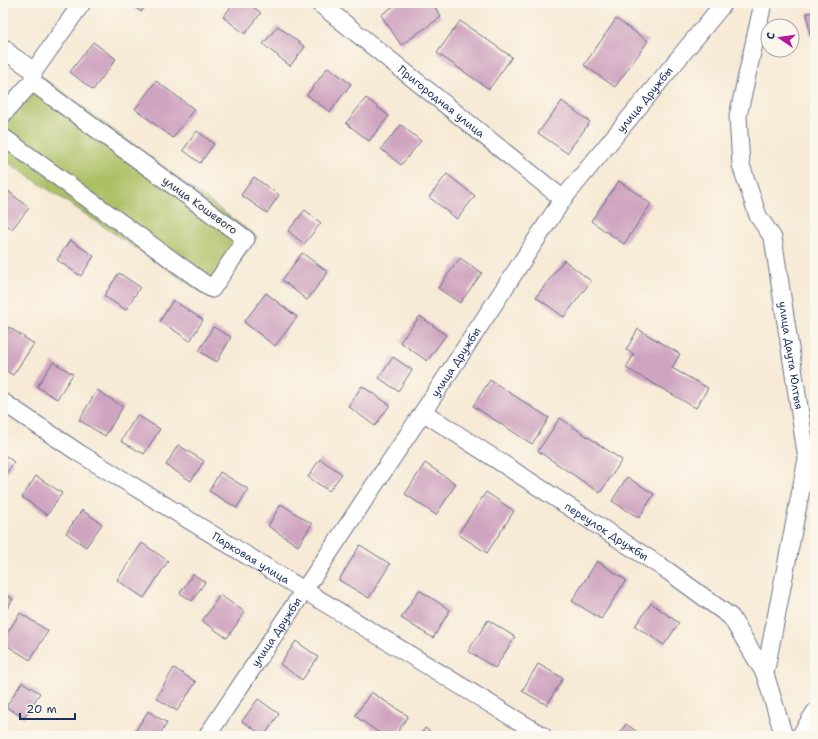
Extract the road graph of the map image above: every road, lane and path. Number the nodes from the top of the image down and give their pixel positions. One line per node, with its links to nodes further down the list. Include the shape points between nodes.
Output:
1 (82, 3): 6 (street)
2 (724, 3): 9 (street, улица Дружбы)
3 (763, 3): 13 (street, улица Даута Юлтыя, via 738,116 741,165 758,216 773,238 807,459)
4 (329, 5): 9 (street, Пригородная улица)
5 (3, 46): 6 (street)
6 (33, 76): 7 (street); 8 (street, улица Кошевого, via 246,240 212,289)
7 (3, 114)
8 (3, 137)
9 (563, 199): 11 (street, улица Дружбы)
10 (3, 402): 12 (street, Парковая улица, via 79,453)
11 (423, 412): 12 (street, улица Дружбы); 13 (street, переулок Дружбы, via 668,572 731,617)
12 (304, 590): 15 (street, улица Дружбы); 16 (street, Парковая улица)
13 (765, 674): 17 (street, улица Даута Юлтыя)
14 (815, 712): 18 (street)
15 (207, 736)
16 (543, 736)
17 (784, 736)
18 (800, 736)

